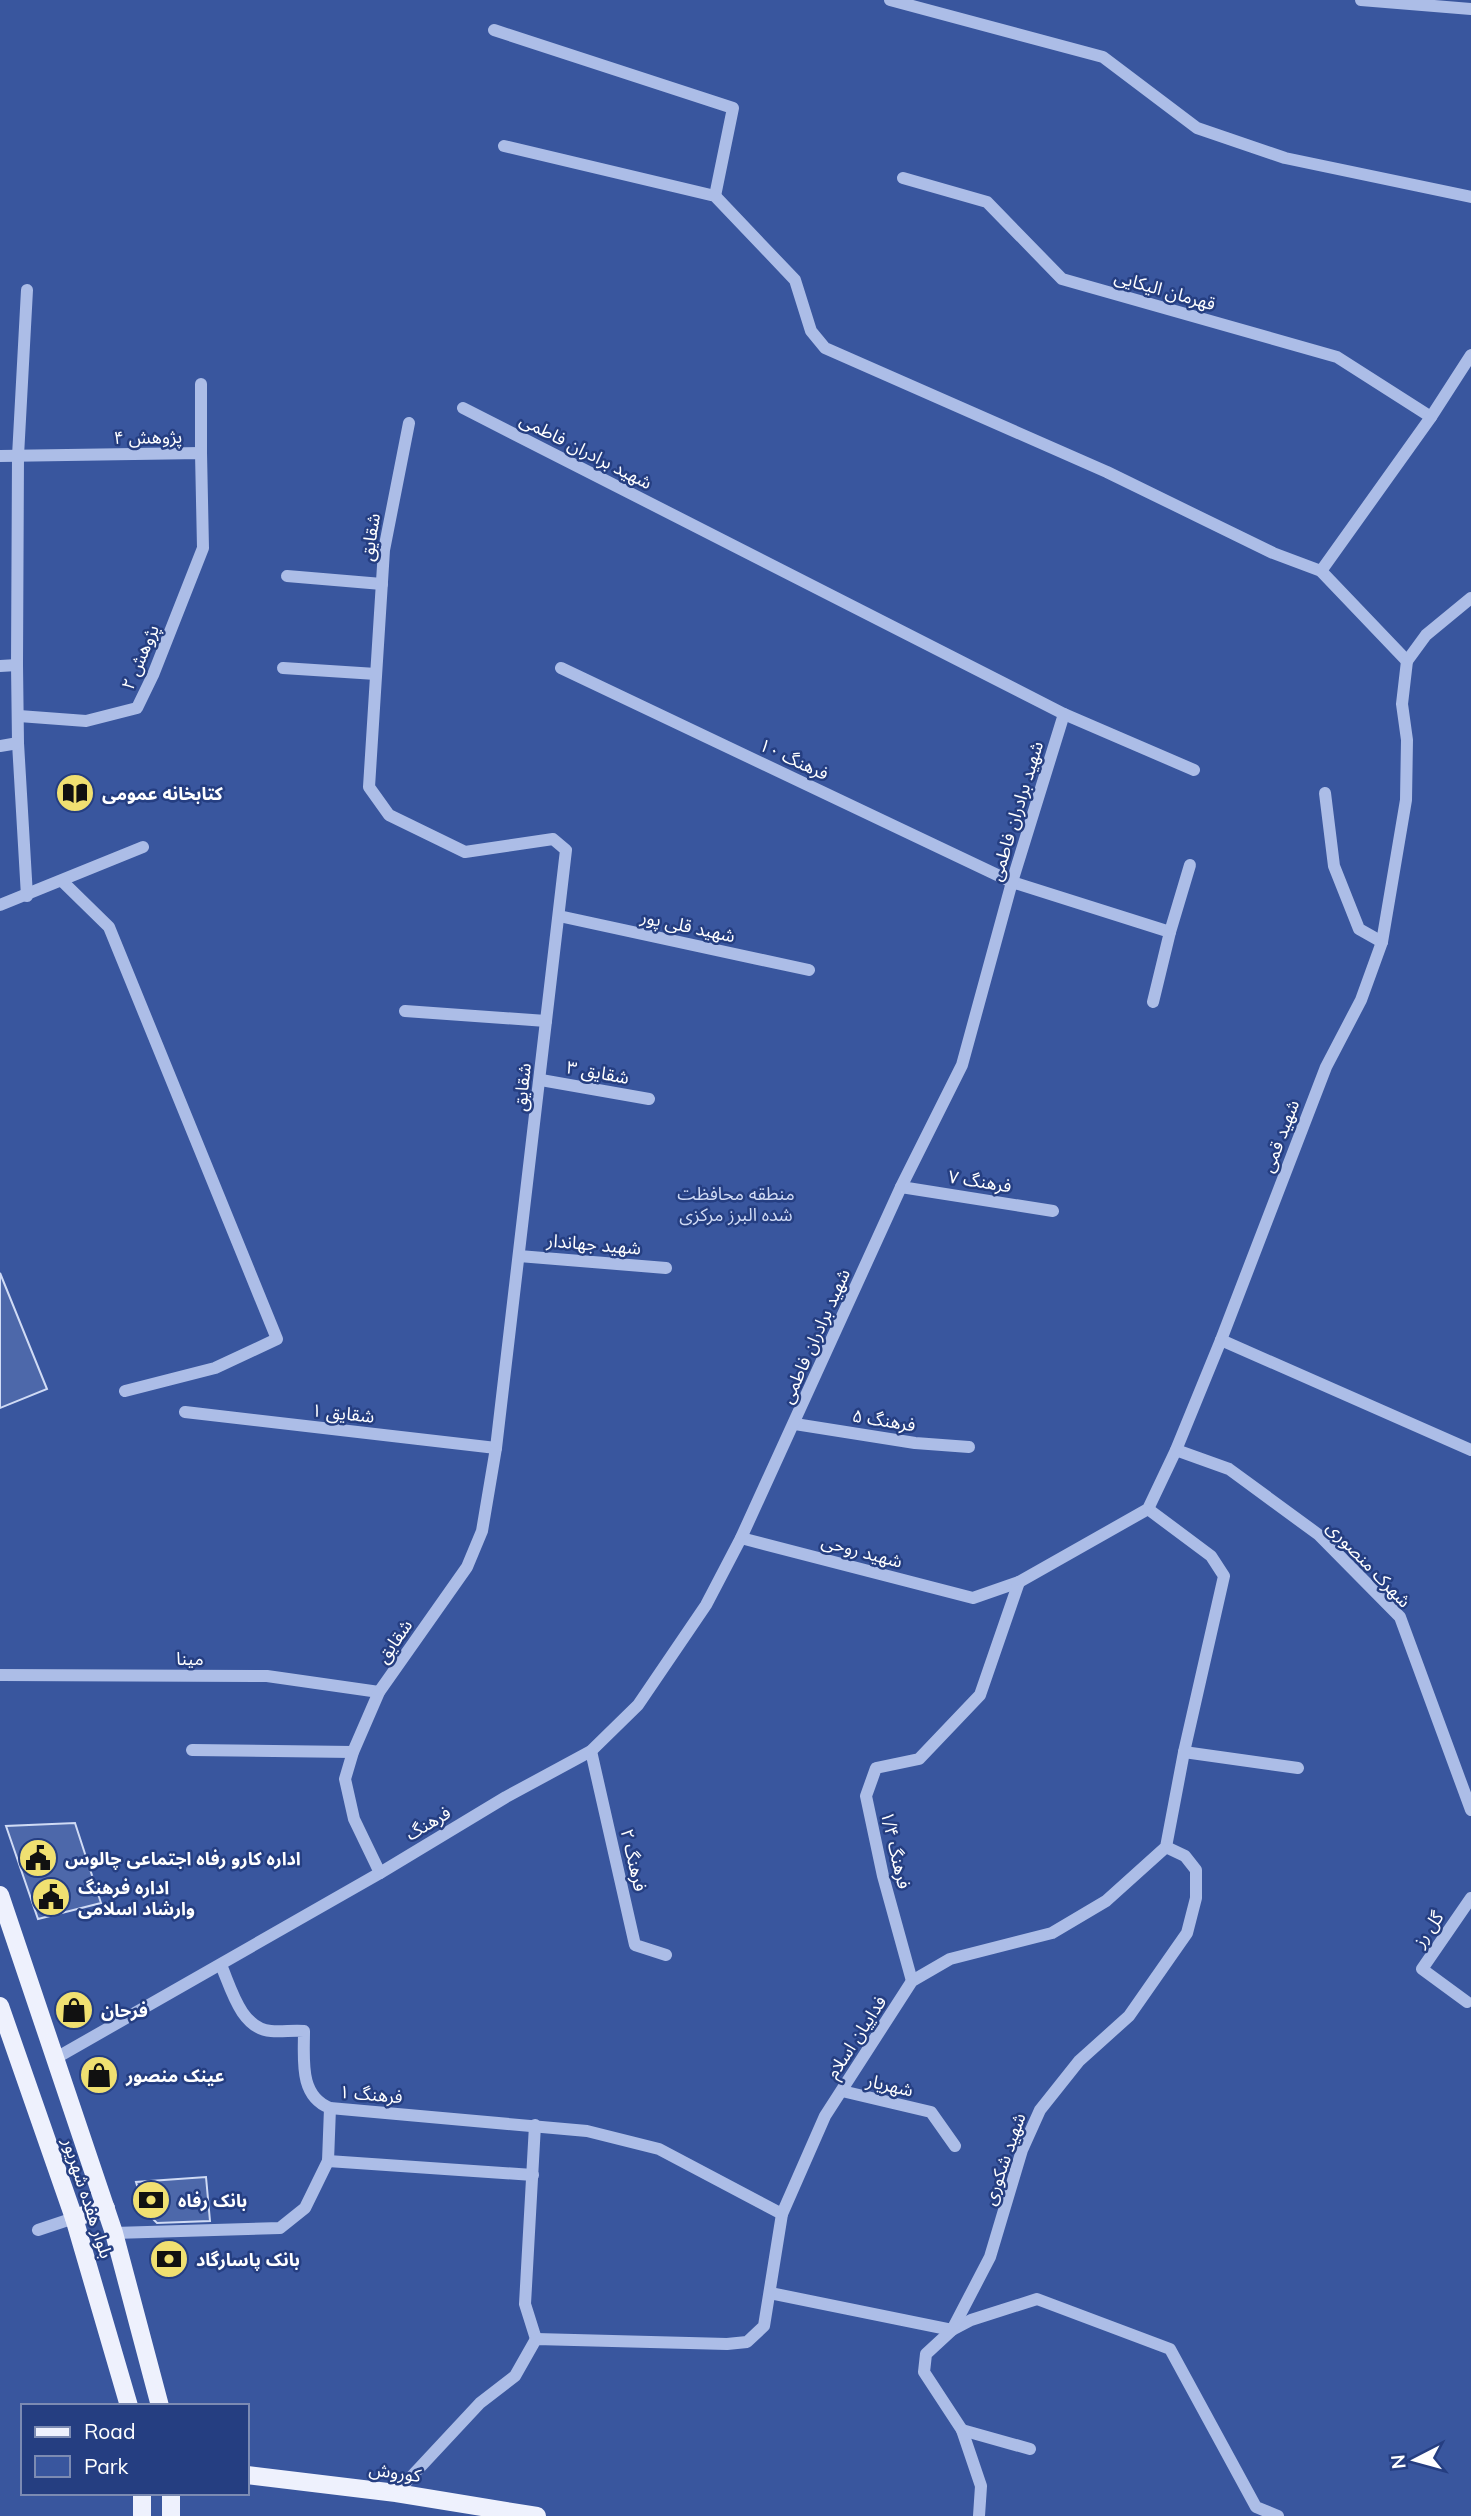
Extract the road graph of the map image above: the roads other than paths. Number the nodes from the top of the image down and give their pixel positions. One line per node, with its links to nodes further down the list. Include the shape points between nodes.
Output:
1 (890, 0): 8 (street, via 1103,57 1197,128 1285,158)
2 (1361, 0): 3 (street)
3 (1471, 9)
4 (495, 30): 7 (street, via 733,108)
5 (504, 146): 7 (street)
6 (903, 178): 13 (street, قهرمان الیکایی, via 987,202 1062,279 1337,357)
7 (715, 195): 19 (street, via 795,280 811,331 825,348)
8 (1471, 197)
9 (27, 290): 17 (street)
10 (1471, 355): 13 (street)
11 (201, 384): 15 (street)
12 (463, 408): 29 (street, شهید برادران فاطمی)
13 (1431, 417): 19 (street)
14 (409, 423): 21 (street, شقایق, via 384,550)
15 (201, 453): 17 (street, پژوهش ۴); 18 (street, پژوهش ۴)
16 (0, 456): 17 (street, پژوهش ۴)
17 (18, 456): 24 (street)
18 (203, 548): 30 (street, پژوهش ۲, via 137,708 86,721)
19 (1321, 571): 23 (street)
20 (287, 576): 21 (street)
21 (382, 584): 28 (street, شقایق)
22 (1471, 598): 23 (street, via 1426,635)
23 (1407, 661): 43 (street, شهید قمی, via 1402,704 1406,800)
24 (18, 665): 25 (street); 30 (street)
25 (0, 666)
26 (284, 668): 28 (street)
27 (561, 668): 38 (street, فرهنگ ۱۰)
28 (376, 674): 41 (street, شقایق, via 369,787 389,815 465,852 553,839 566,849)
29 (1064, 714): 33 (street); 38 (street, شهید برادران فاطمی)
30 (19, 716): 31 (street)
31 (18, 743): 32 (street); 39 (street)
32 (0, 746)
33 (1194, 770)
34 (1325, 793): 43 (street, via 1334,866 1359,929)
35 (143, 847): 37 (street)
36 (1190, 865): 42 (street)
37 (62, 881): 39 (street); 55 (street, via 109,927 277,1339 215,1368)
38 (1012, 883): 42 (street, فرهنگ ۱۰); 50 (street, شهید برادران فاطمی, via 962,1065)
39 (27, 896): 40 (street)
40 (0, 905)
41 (559, 916): 44 (street, شهید قلی پور); 47 (street, شقایق)
42 (1170, 932): 45 (street)
43 (1382, 942): 54 (street, شهید قمی, via 1361,1000 1325,1067)
44 (809, 970)
45 (1153, 1002)
46 (405, 1011): 47 (street)
47 (547, 1021): 48 (street, شقایق)
48 (541, 1080): 49 (street, شقایق ۳); 52 (street, شقایق)
49 (649, 1099)
50 (901, 1187): 51 (street, فرهنگ ۷); 57 (street, شهید برادران فاطمی)
51 (1053, 1211)
52 (519, 1256): 53 (street, شهید جهاندار); 59 (street, شقایق)
53 (666, 1268)
54 (1221, 1340): 60 (street, شهید قمی); 61 (street)
55 (125, 1391)
56 (185, 1412): 59 (street, شقایق ۱)
57 (795, 1424): 58 (street, فرهنگ ۵); 63 (street, شهید برادران فاطمی)
58 (969, 1447)
59 (496, 1448): 66 (street, شقایق, via 482,1531 467,1567)
60 (1177, 1450): 62 (street, شهید قمی); 72 (street, شهرک منصوری, via 1229,1469 1319,1535 1400,1617)
61 (1471, 1450)
62 (1148, 1509): 64 (street); 70 (street, via 1211,1556 1224,1576)
63 (741, 1538): 64 (street, شهید روحی, via 973,1598); 68 (street, فرهنگ, via 706,1605 638,1705)
64 (1019, 1582): 79 (street, فرهنگ ۱/۴, via 980,1695 919,1759 876,1768 866,1796)
65 (0, 1675): 66 (street, مینا, via 267,1675)
66 (379, 1692): 69 (street, شقایق)
67 (192, 1750): 69 (street)
68 (591, 1751): 74 (street, فرهنگ); 77 (street, فرهنگ ۲, via 635,1945)
69 (353, 1752): 74 (street, شقایق, via 345,1779 354,1819)
70 (1184, 1752): 71 (street); 73 (street)
71 (1298, 1768)
72 (1471, 1810)
73 (1166, 1847): 79 (street, فداییان اسلام, via 1106,1902 1052,1933 950,1959); 95 (street, شهید شکوری, via 1185,1856 1196,1870 1196,1898 1187,1933 1129,2016 1079,2061 1040,2110 1022,2150 990,2257)
74 (380, 1873): 78 (street, فرهنگ)
75 (0, 1895): 82 (main road, بلوار هفده شهریور)
76 (1471, 1898): 80 (street, گل رز, via 1422,1969)
77 (666, 1955)
78 (221, 1965): 82 (street, فرهنگ); 84 (street, فرهنگ ۱, via 236,2001 255,2027 304,2031 308,2090 317,2103)
79 (912, 1981): 83 (street, فداییان اسلام)
80 (1466, 2002)
81 (0, 2006): 91 (main road, بلوار هفده شهریور)
82 (57, 2057): 89 (main road, بلوار هفده شهریور)
83 (842, 2091): 86 (street, شهریار, via 931,2112); 90 (street, فداییان اسلام, via 825,2116)
84 (330, 2108): 85 (street, فرهنگ ۱); 87 (street)
85 (534, 2126): 88 (street); 90 (street, فرهنگ ۱, via 587,2131 659,2149)
86 (955, 2146)
87 (328, 2161): 88 (street); 93 (street, via 305,2208 280,2228)
88 (533, 2175): 96 (street, via 525,2304)
89 (106, 2208): 91 (main road); 93 (main road, بلوار هفده شهریور)
90 (782, 2214): 94 (street, فداییان اسلام)
91 (75, 2218): 92 (street); 97 (main road, بلوار هفده شهریور)
92 (38, 2230)
93 (114, 2233): 98 (main road, بلوار هفده شهریور)
94 (770, 2293): 95 (street); 96 (street, فداییان اسلام, via 764,2326 747,2342)
95 (952, 2330): 99 (street, شهید شکوری, via 926,2354 924,2372); 109 (street, via 1037,2300 1170,2350 1256,2507)
96 (536, 2339): 102 (street, via 515,2376 480,2403)
97 (128, 2404)
98 (159, 2404)
99 (962, 2430): 100 (street); 108 (street, شهید شکوری, via 981,2486)
100 (1030, 2449)
101 (248, 2474): 102 (main road, کوروش)
102 (396, 2493): 107 (main road, کوروش)
103 (142, 2495): 105 (main road)
104 (171, 2495): 106 (main road)
105 (142, 2516)
106 (171, 2516)
107 (537, 2516)
108 (979, 2516)
109 (1278, 2516)

